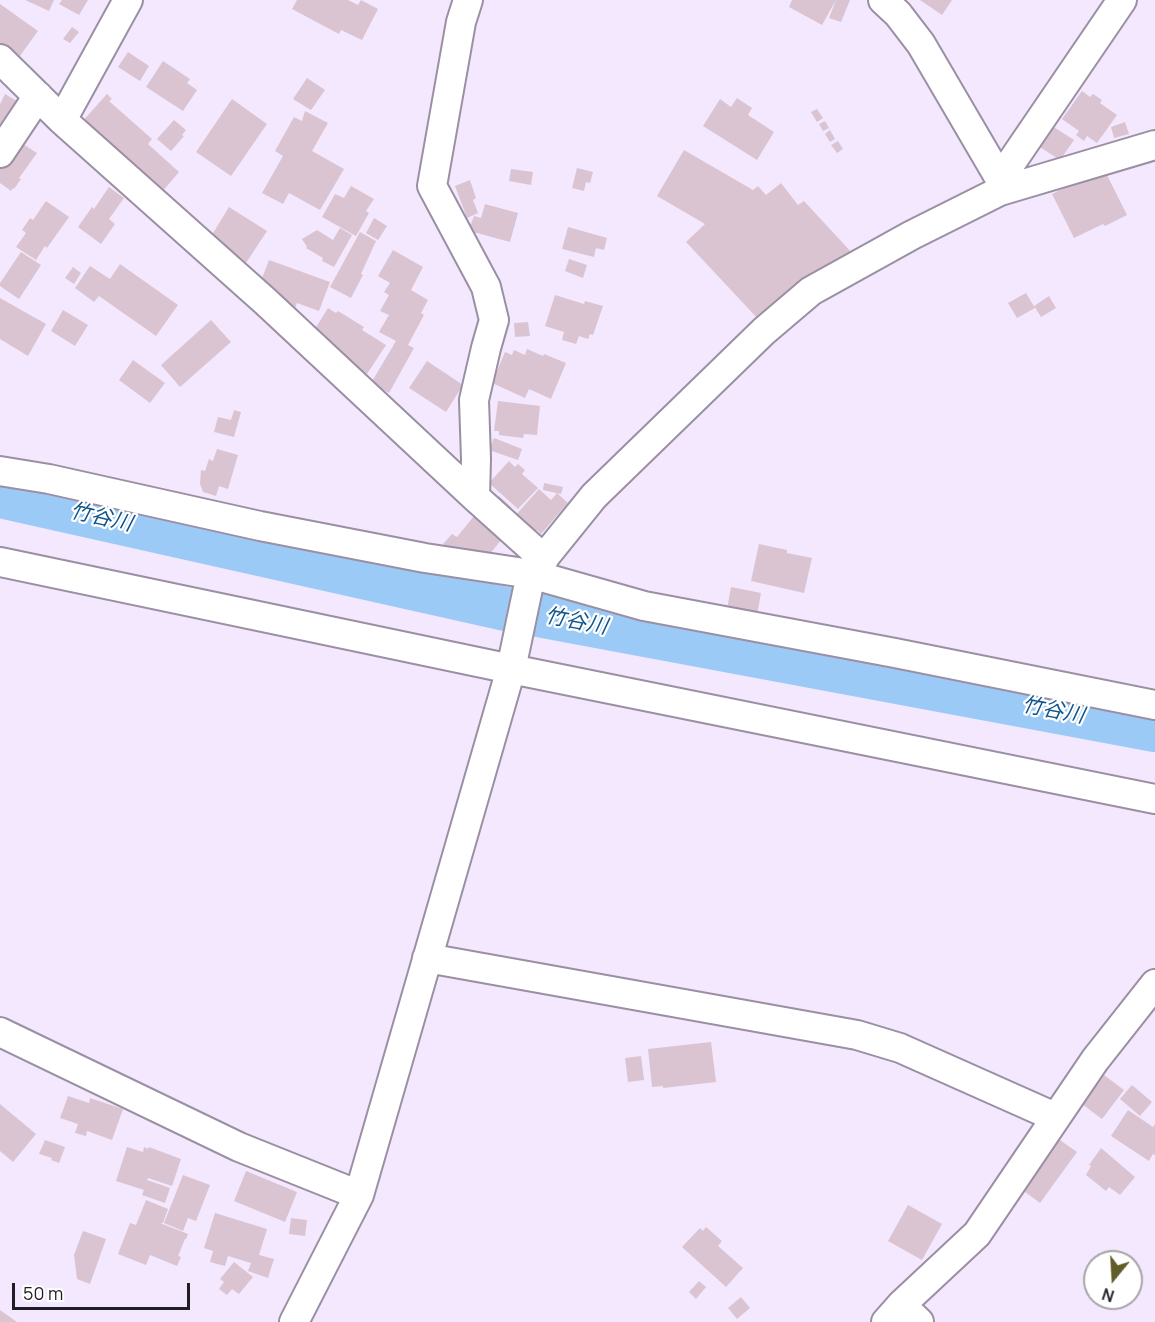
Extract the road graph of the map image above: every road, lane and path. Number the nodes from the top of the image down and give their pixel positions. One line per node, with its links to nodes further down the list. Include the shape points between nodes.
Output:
1 (128, 0): 7 (street)
2 (468, 0): 12 (street, via 432,186 486,287 494,320 474,400)
3 (883, 0): 10 (street, via 921,44)
4 (1122, 0): 10 (street)
5 (0, 59): 6 (street)
6 (38, 96): 7 (street); 9 (street)
7 (62, 120): 12 (street)
8 (1155, 145): 10 (street)
9 (0, 153)
10 (1000, 185): 14 (street, via 811,291 764,331 594,496)
11 (0, 471): 14 (street, via 425,558)
12 (475, 497): 14 (street)
13 (0, 562): 15 (street)
14 (534, 574): 15 (street); 16 (street, via 644,606)
15 (513, 658): 17 (street); 18 (street)
16 (1155, 705)
17 (1155, 799)
18 (427, 958): 21 (street, via 857,1035 900,1048); 22 (street)
19 (1155, 984): 21 (street)
20 (0, 1032): 22 (street, via 239,1147)
21 (1055, 1117): 23 (street, via 977,1234)
22 (359, 1195): 24 (street)
23 (902, 1316)
24 (294, 1322)

